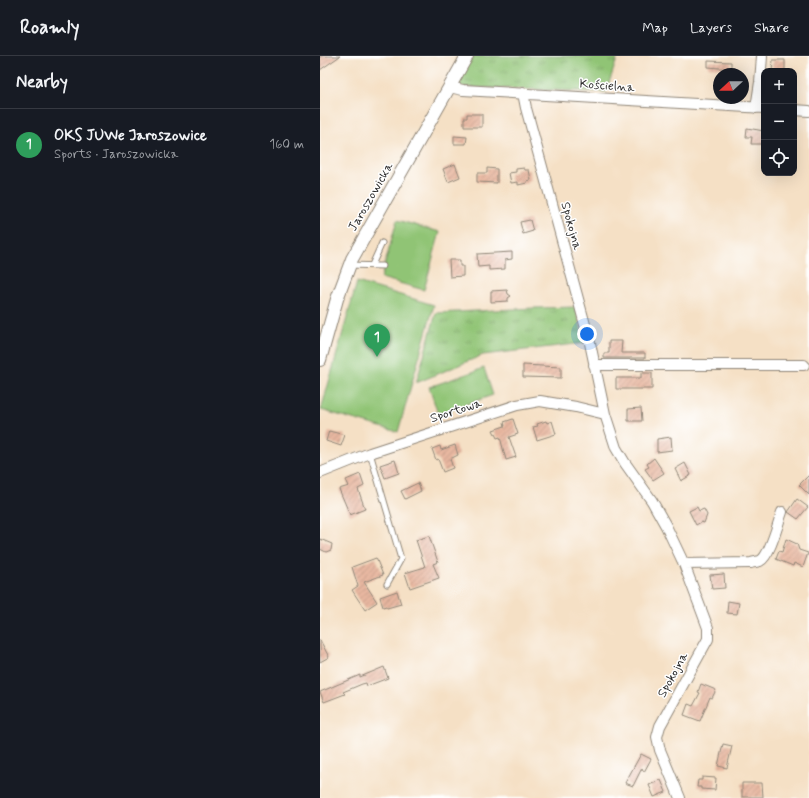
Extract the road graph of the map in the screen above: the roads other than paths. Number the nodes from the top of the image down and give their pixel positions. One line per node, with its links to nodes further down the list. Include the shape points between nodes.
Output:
1 (466, 56): 3 (street, Jaroszowicka)
2 (762, 56): 5 (street)
3 (449, 87): 4 (street, Kościelna); 9 (street, Jaroszowicka)
4 (523, 93): 5 (street, Kościelna); 13 (street, Spokojna)
5 (760, 108)
6 (797, 110): 7 (street)
7 (809, 111)
8 (382, 243): 10 (lane)
9 (350, 264): 10 (lane); 12 (street, Jaroszowicka)
10 (372, 265): 11 (lane)
11 (383, 266)
12 (320, 360)
13 (594, 365): 14 (street); 15 (street, Spokojna)
14 (804, 365)
15 (605, 414): 16 (street, Sportowa, via 540,401 486,414); 19 (street, Spokojna, via 616,448 652,501)
16 (370, 453): 17 (street, Sportowa); 20 (lane, via 401,559)
17 (320, 473)
18 (782, 512): 19 (street, via 772,541 760,561)
19 (684, 564): 21 (street, Spokojna, via 708,628 708,639 660,726 657,737)
20 (387, 584)
21 (680, 798)

